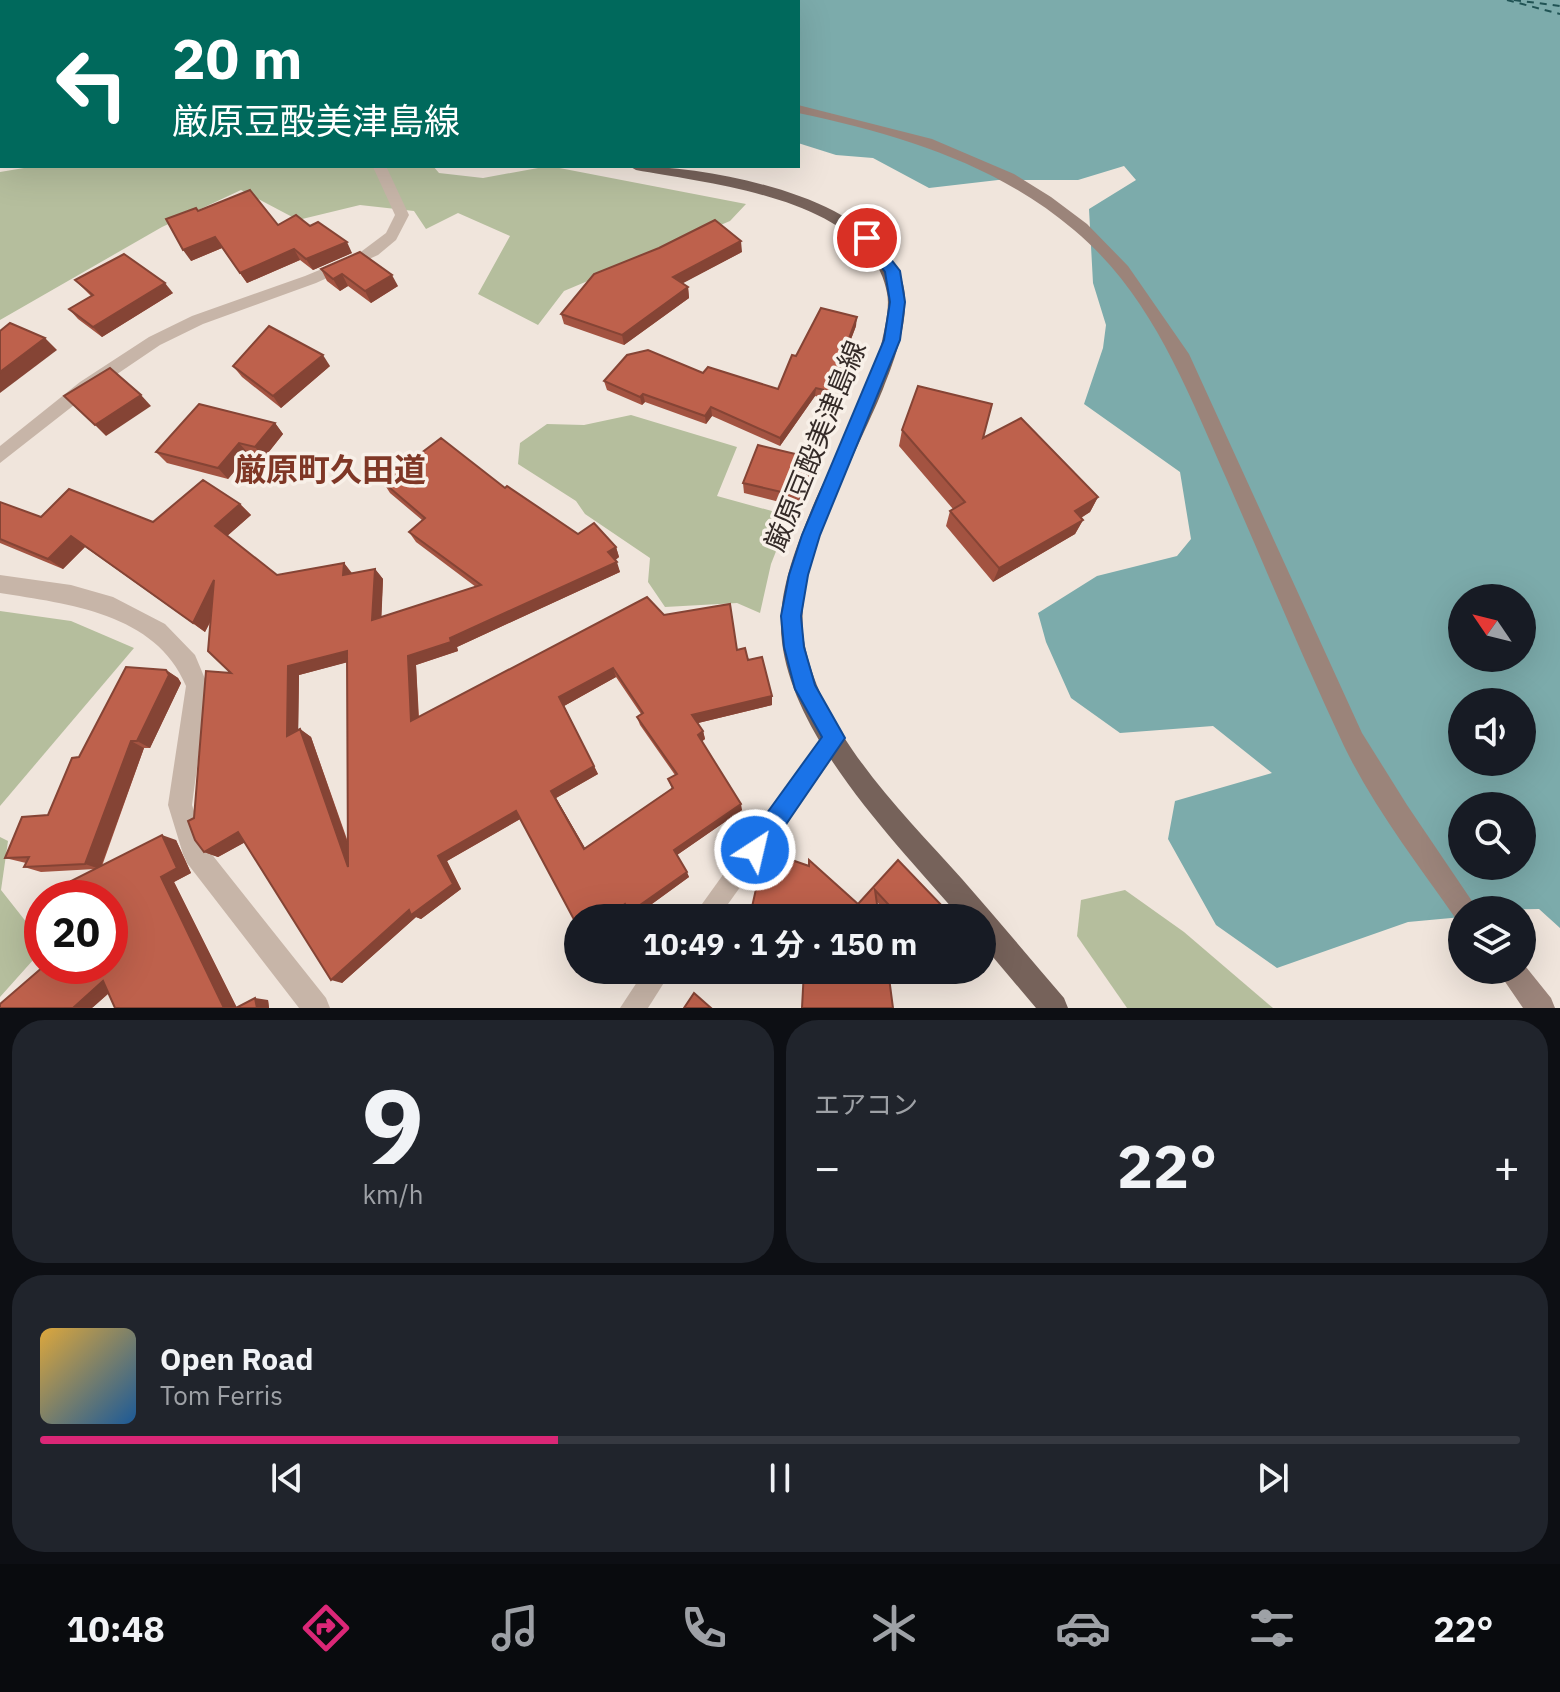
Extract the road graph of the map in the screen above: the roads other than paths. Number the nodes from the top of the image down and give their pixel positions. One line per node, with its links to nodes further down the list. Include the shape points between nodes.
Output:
1 (800, 109): 7 (street, via 877,126 969,158 1044,199 1111,257 1151,306 1180,354 1354,741)
2 (380, 168): 4 (lane, via 402,215 391,240 313,280 180,328 132,354)
3 (646, 168): 6 (main road, 厳原豆酘美津島線, via 822,210 867,238 892,271 897,302 892,340 811,535 791,616 805,689)
4 (0, 456)
5 (0, 584): 13 (street, via 105,604 157,631 187,662 197,686 180,805 184,826 196,854)
6 (834, 738): 8 (lane); 9 (main road, 厳原豆酘美津島線)
7 (1455, 896)
8 (714, 904)
9 (966, 904)
10 (996, 940): 15 (main road)
11 (650, 984): 14 (lane)
12 (1522, 984): 16 (street)
13 (316, 1008)
14 (633, 1008)
15 (1054, 1008)
16 (1541, 1008)

